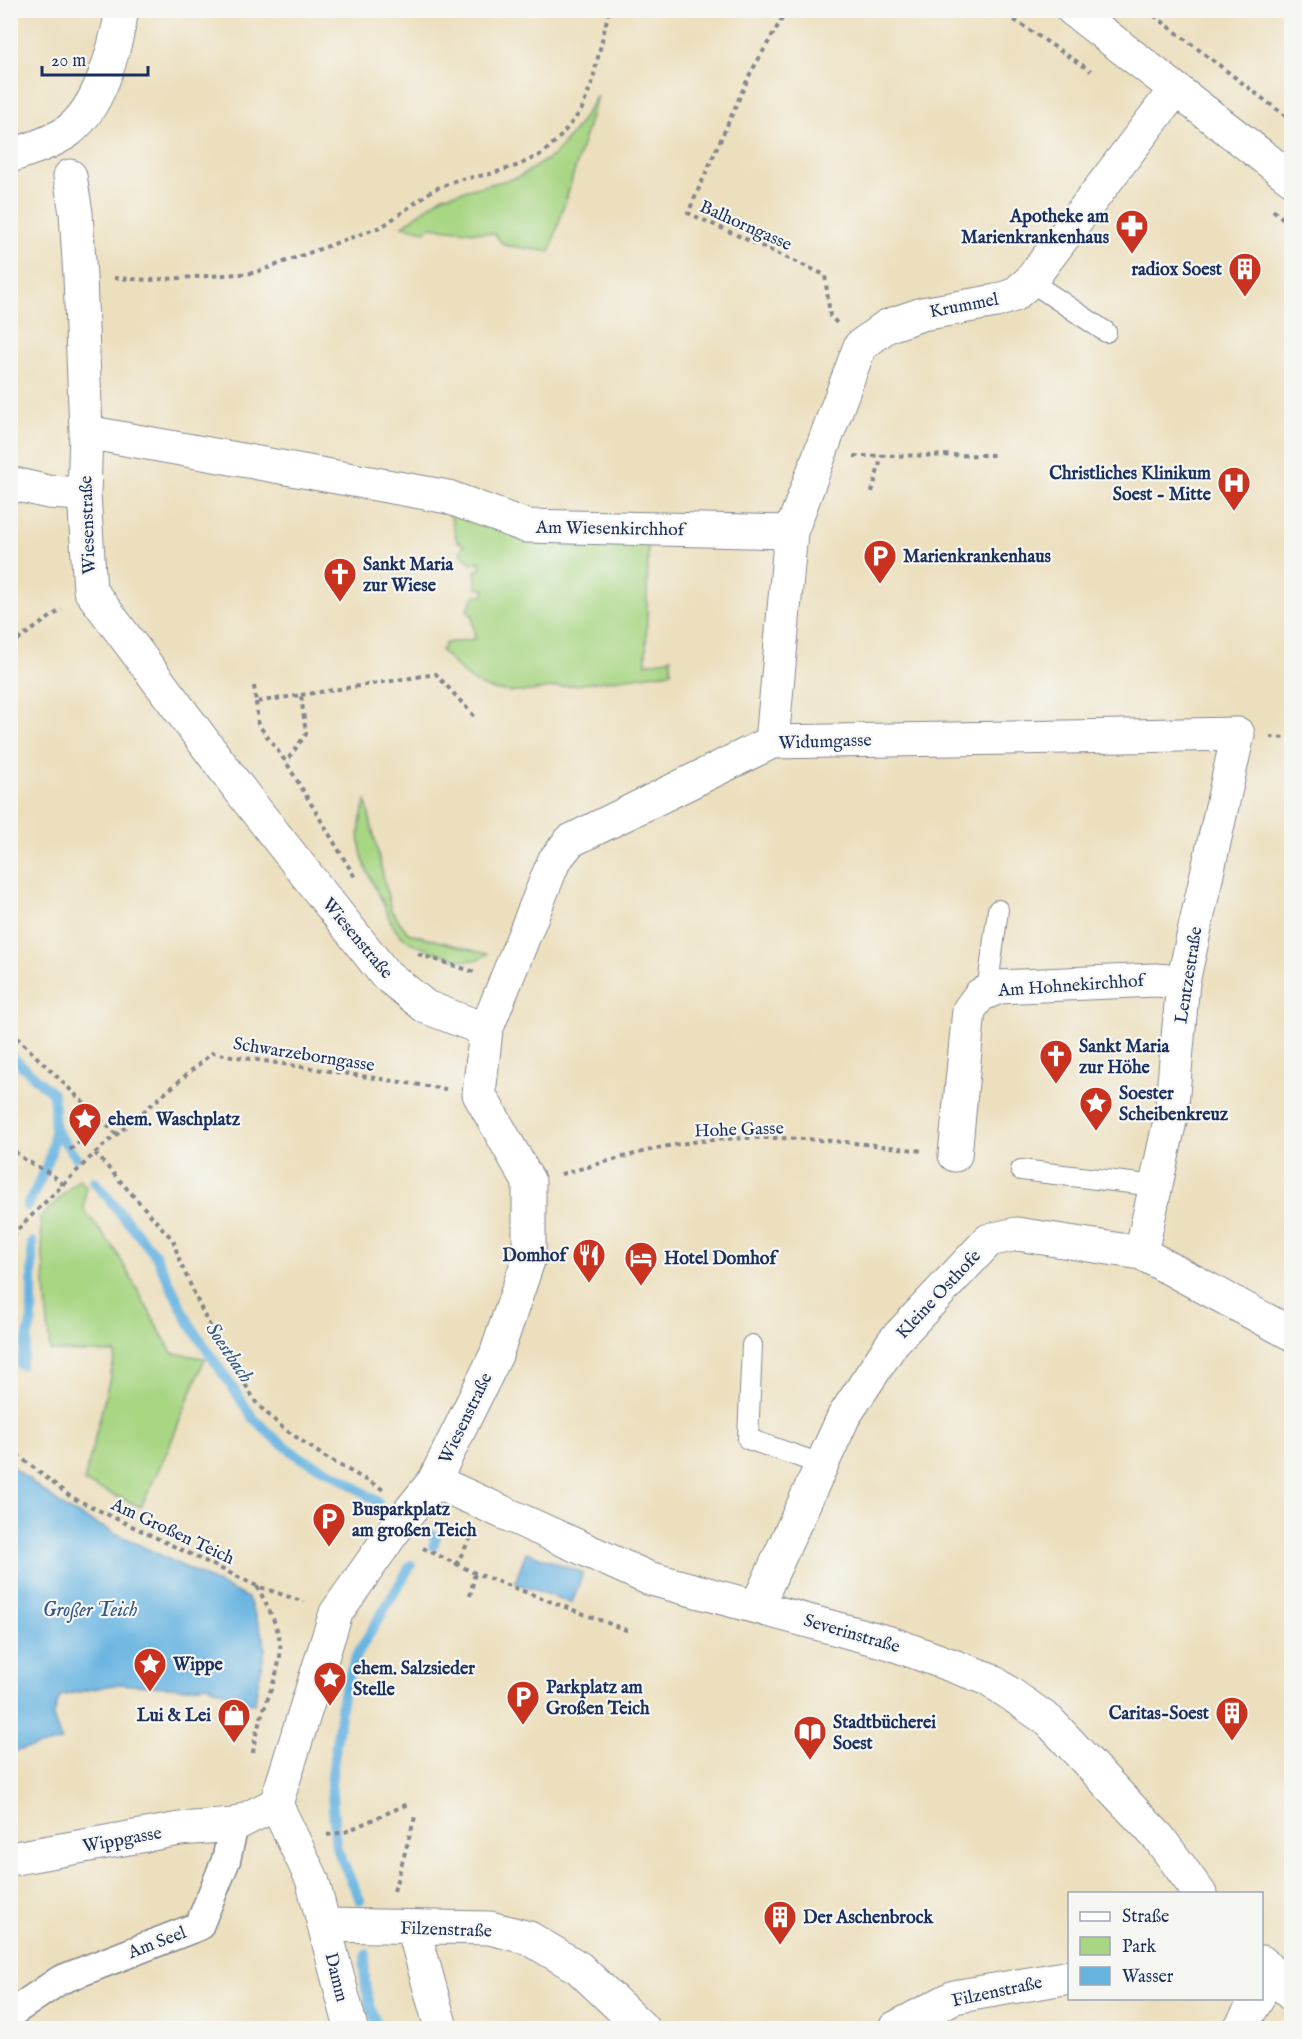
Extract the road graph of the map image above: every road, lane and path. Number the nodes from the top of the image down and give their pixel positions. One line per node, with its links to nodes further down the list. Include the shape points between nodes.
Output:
1 (122, 10): 8 (street, via 116,43 90,108 67,132)
2 (609, 10): 11 (path, via 581,111 560,138 519,165 457,180 433,190 383,226 254,273 149,280)
3 (787, 10): 14 (path, Balhorngasse, via 750,74 688,213 825,275 830,316)
4 (1073, 10): 6 (street)
5 (1147, 10): 7 (path)
6 (1175, 90): 10 (street); 12 (street, Krummel)
7 (1292, 121)
8 (10, 156)
9 (70, 176): 11 (street, Wiesenstraße)
10 (1292, 179)
11 (80, 277): 15 (street, Wiesenstraße)
12 (1030, 281): 13 (lane); 14 (street, Krummel, via 1014,295 996,301 922,314 887,326)
13 (1106, 332)
14 (860, 346): 18 (street)
15 (86, 432): 21 (street, Wiesenstraße); 22 (street, Am Wiesenkirchhof, via 448,497 526,526)
16 (882, 455): 17 (path); 18 (path); 20 (path)
17 (996, 455)
18 (818, 457): 22 (street)
19 (10, 483): 21 (street, via 48,492)
20 (872, 492)
21 (84, 494): 23 (street, Wiesenstraße)
22 (791, 532): 30 (street)
23 (90, 590): 24 (path); 39 (street, Wiesenstraße, via 384,973 426,1006)
24 (10, 645)
25 (254, 686): 27 (path)
26 (301, 695): 27 (path); 28 (path, via 436,674); 31 (path, via 306,734)
27 (256, 702): 31 (path, via 258,724)
28 (474, 716)
29 (1238, 734): 30 (street, Widumgasse); 35 (street, Lentzestraße)
30 (772, 742): 36 (street, Widumgasse, via 570,841 554,861)
31 (286, 762): 32 (path)
32 (361, 888)
33 (998, 910): 37 (lane)
34 (413, 952): 36 (path)
35 (1183, 982): 37 (street, Am Hohnekirchhof, via 1074,983 999,987); 50 (street, Lentzestraße, via 1171,1116)
36 (506, 983): 39 (street, Widumgasse)
37 (987, 992): 46 (street, Am Hohnekirchhof, via 969,1010)
38 (10, 1030): 41 (path)
39 (486, 1030): 40 (street)
40 (479, 1094): 42 (path, Schwarzeborngasse, via 212,1053); 48 (street, Wiesenstraße)
41 (102, 1121): 42 (path); 44 (path)
42 (118, 1136): 45 (path)
43 (10, 1144): 49 (path, via 25,1161)
44 (70, 1149)
45 (95, 1153): 49 (path); 58 (path, via 173,1240 206,1318 257,1404 325,1457)
46 (954, 1155): 48 (path, Hohe Gasse, via 863,1143 722,1141 664,1147)
47 (1021, 1170): 50 (lane)
48 (529, 1182): 57 (street, Wiesenstraße, via 529,1258 496,1355)
49 (63, 1185): 51 (path, via 17,1230)
50 (1156, 1186): 52 (street, Lentzestraße)
51 (10, 1245)
52 (1141, 1253): 53 (street, Kleine Osthofe); 56 (street, Kleine Osthofe, via 1017,1234 988,1240 893,1342 844,1416)
53 (1292, 1334)
54 (752, 1345): 56 (lane, via 747,1439)
55 (10, 1449): 61 (path, Am Großen Teich, via 71,1497)
56 (820, 1467): 63 (street, Kleine Osthofe)
57 (434, 1481): 58 (street, Wiesenstraße); 63 (street, Severinstraße, via 648,1578)
58 (413, 1507): 59 (street, Wiesenstraße)
59 (393, 1532): 60 (path); 64 (street, Wiesenstraße)
60 (475, 1573): 62 (path); 65 (path)
61 (257, 1586): 64 (path, Am Großen Teich); 66 (path, via 276,1627 280,1654 255,1732)
62 (470, 1596)
63 (758, 1606): 73 (street, Severinstraße, via 890,1643 989,1679 1050,1721 1159,1838)
64 (336, 1613): 68 (street, Wiesenstraße)
65 (629, 1631)
66 (252, 1764)
67 (410, 1803): 71 (path, via 345,1832)
68 (276, 1804): 70 (street); 74 (street, via 312,1879)
69 (415, 1817): 75 (path)
70 (234, 1825): 72 (street, Wippgasse, via 180,1829); 80 (street, Am Seel, via 226,1860 199,1926 60,1980)
71 (326, 1835)
72 (10, 1859)
73 (1199, 1892)
74 (325, 1925): 75 (street, Filzenstraße); 81 (street, Damm)
75 (399, 1927): 82 (street); 83 (street, Filzenstraße, via 490,1928 529,1938 579,1968)
76 (1068, 1977): 84 (street, Filzenstraße, via 954,1997)
77 (1273, 1982): 78 (street)
78 (1263, 1996)
79 (1260, 2000): 85 (street)
80 (13, 2018)
81 (351, 2028)
82 (441, 2028)
83 (642, 2028)
84 (895, 2028)
85 (1240, 2028)

